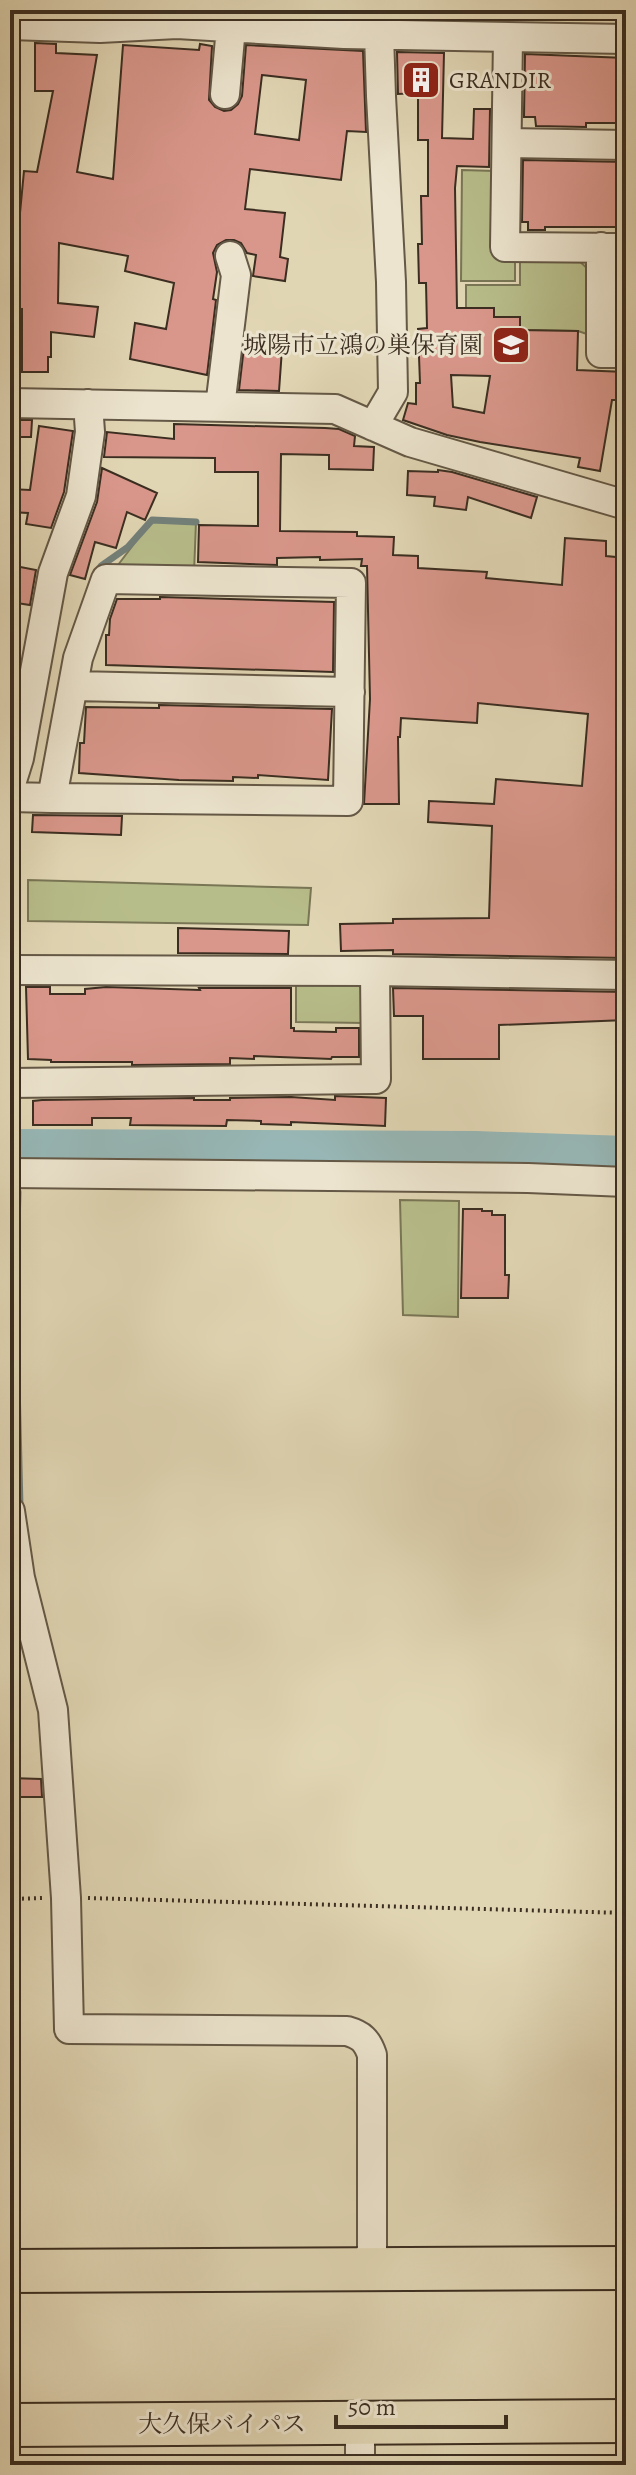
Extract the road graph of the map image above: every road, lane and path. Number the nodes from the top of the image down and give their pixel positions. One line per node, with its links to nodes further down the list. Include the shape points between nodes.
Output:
1 (380, 22): 3 (street, via 308,33); 4 (street); 15 (street, via 393,392)
2 (10, 25): 3 (street)
3 (231, 27): 6 (street)
4 (508, 38): 5 (street); 7 (street)
5 (626, 39)
6 (225, 94)
7 (507, 143): 8 (street); 9 (street, via 505,247)
8 (626, 145)
9 (613, 248): 11 (street, via 601,353)
10 (230, 256): 14 (street, via 236,275)
11 (626, 353)
12 (10, 403): 13 (street)
13 (88, 404): 14 (street); 19 (street, via 90,432 81,496 53,573)
14 (220, 407): 15 (street, via 335,409)
15 (373, 426): 16 (street, via 410,442)
16 (626, 505)
17 (74, 686): 18 (street); 18 (street, via 78,658 106,579 351,583); 21 (street)
18 (350, 692): 21 (street, via 348,801)
19 (10, 787)
20 (10, 797): 21 (street)
21 (52, 798)
22 (10, 970): 23 (street)
23 (375, 971): 24 (street); 25 (street, via 376,1079)
24 (626, 975)
25 (10, 1083)
26 (10, 1173): 27 (street)
27 (626, 1182)
28 (10, 1515): 29 (street, via 53,1710)
29 (72, 1898): 30 (path); 31 (path); 33 (street, via 69,2029 347,2031 368,2042 372,2251)
30 (10, 1899)
31 (626, 1913)
32 (626, 2268): 33 (highway)
33 (361, 2270): 34 (highway)
34 (10, 2271)
35 (626, 2421): 36 (highway, 大久保バイパス)
36 (360, 2424): 37 (highway, 大久保バイパス); 38 (street); 39 (street)
37 (10, 2425)
38 (10, 2444)
39 (360, 2465)

